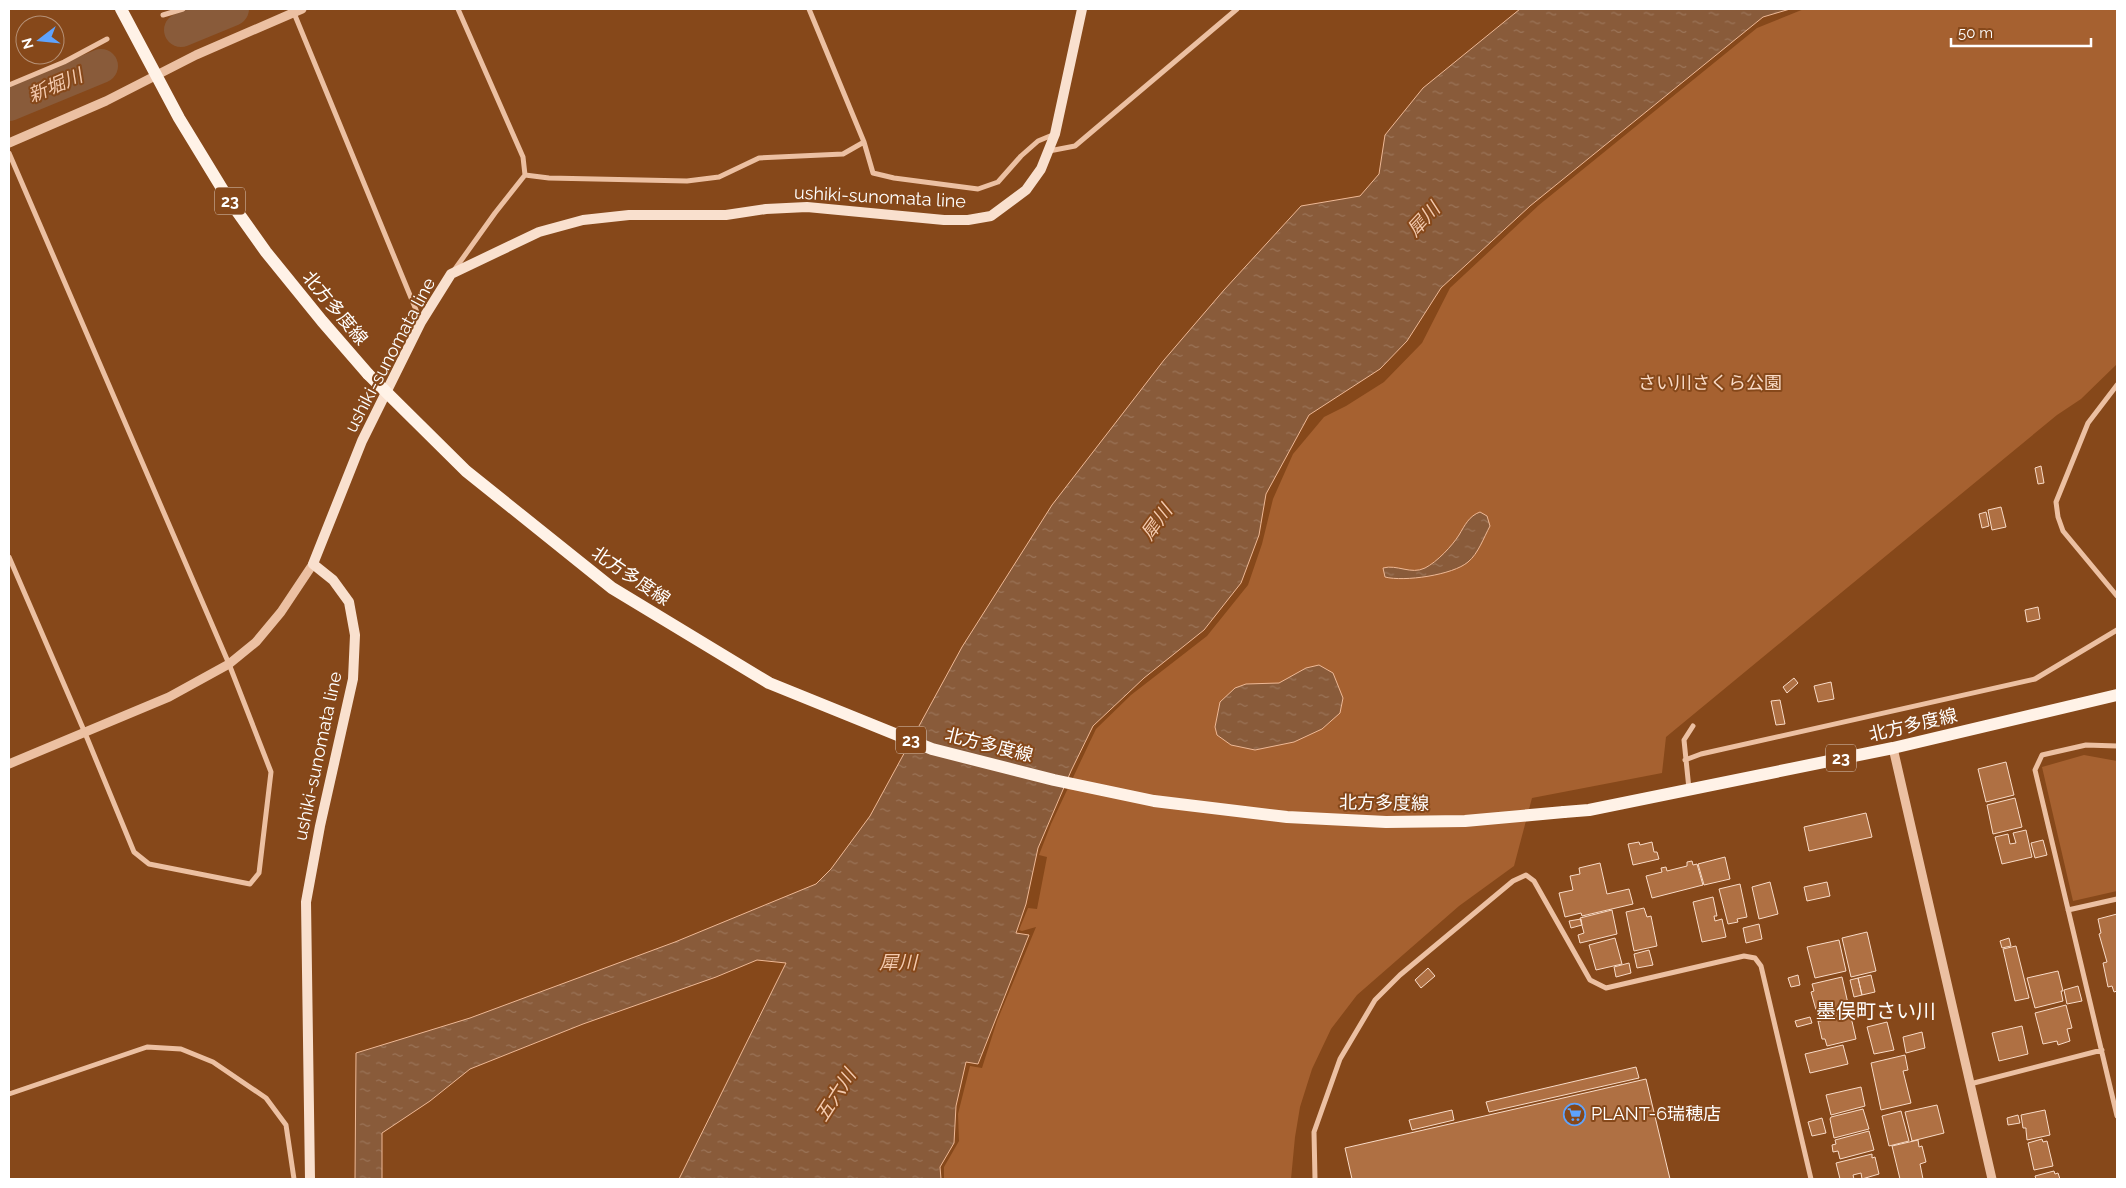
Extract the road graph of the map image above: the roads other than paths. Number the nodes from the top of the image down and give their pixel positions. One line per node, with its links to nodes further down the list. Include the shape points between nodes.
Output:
1 (121, 9): 10 (main road, 北方多度線 / 23)
2 (184, 9): 8 (street)
3 (458, 9): 17 (street, via 523,157)
4 (809, 9): 13 (street)
5 (1082, 9): 12 (main road, ushiki-sunomata line)
6 (1237, 9): 15 (street, via 1075,146)
7 (298, 11): 10 (street); 19 (street)
8 (163, 15)
9 (107, 39): 11 (street, via 64,62)
10 (155, 75): 14 (street, via 106,101); 33 (main road, 北方多度線 / 23, bridge, via 229,200 266,252 368,374 466,471 612,588 769,684 932,749 1146,800 1287,818 1464,821 1588,810)
11 (9, 85)
12 (1055, 134): 13 (street, via 1038,141 998,182 978,189 873,173); 15 (main road, ushiki-sunomata line)
13 (864, 142): 17 (street, via 843,154 759,158 720,177 687,181)
14 (9, 143)
15 (1050, 151): 18 (main road, ushiki-sunomata line, via 1026,190 991,216 944,220 807,207 726,215 629,215 583,220 539,232)
16 (9, 153): 25 (street)
17 (525, 175): 18 (street)
18 (452, 274): 19 (main road, ushiki-sunomata line)
19 (421, 322): 22 (main road, ushiki-sunomata line, via 362,442)
20 (2117, 385): 23 (street, via 2088,423 2056,502 2063,531)
21 (9, 557): 28 (street)
22 (313, 564): 25 (street, via 256,642); 41 (main road, ushiki-sunomata line, via 333,580 348,602 355,635 353,679 306,902)
23 (2117, 596)
24 (2117, 630): 31 (street, via 2035,679)
25 (229, 664): 28 (street, via 169,697); 28 (street, via 271,772 259,873 250,884 149,864 134,852)
26 (2117, 695): 30 (main road, 北方多度線 / 23)
27 (1694, 726): 31 (street, via 1684,740)
28 (85, 733): 32 (street)
29 (2117, 746): 35 (street, via 2086,745 2042,755 2035,770)
30 (1893, 748): 33 (main road, 北方多度線 / 23); 37 (street)
31 (1685, 760): 33 (street)
32 (9, 764)
33 (1689, 790)
34 (2117, 899): 35 (street)
35 (2068, 910): 36 (street)
36 (2102, 1050): 37 (street); 39 (street)
37 (1970, 1084): 44 (street)
38 (9, 1094): 40 (street, via 147,1047 181,1049 213,1062 266,1098 286,1125)
39 (2117, 1116)
40 (294, 1179)
41 (310, 1179)
42 (1315, 1179): 43 (street, via 1314,1132 1340,1059 1375,1000 1400,975 1513,881 1526,875 1534,881 1590,980 1606,988 1744,956 1756,958 1761,966)
43 (1811, 1179)
44 (1992, 1179)

